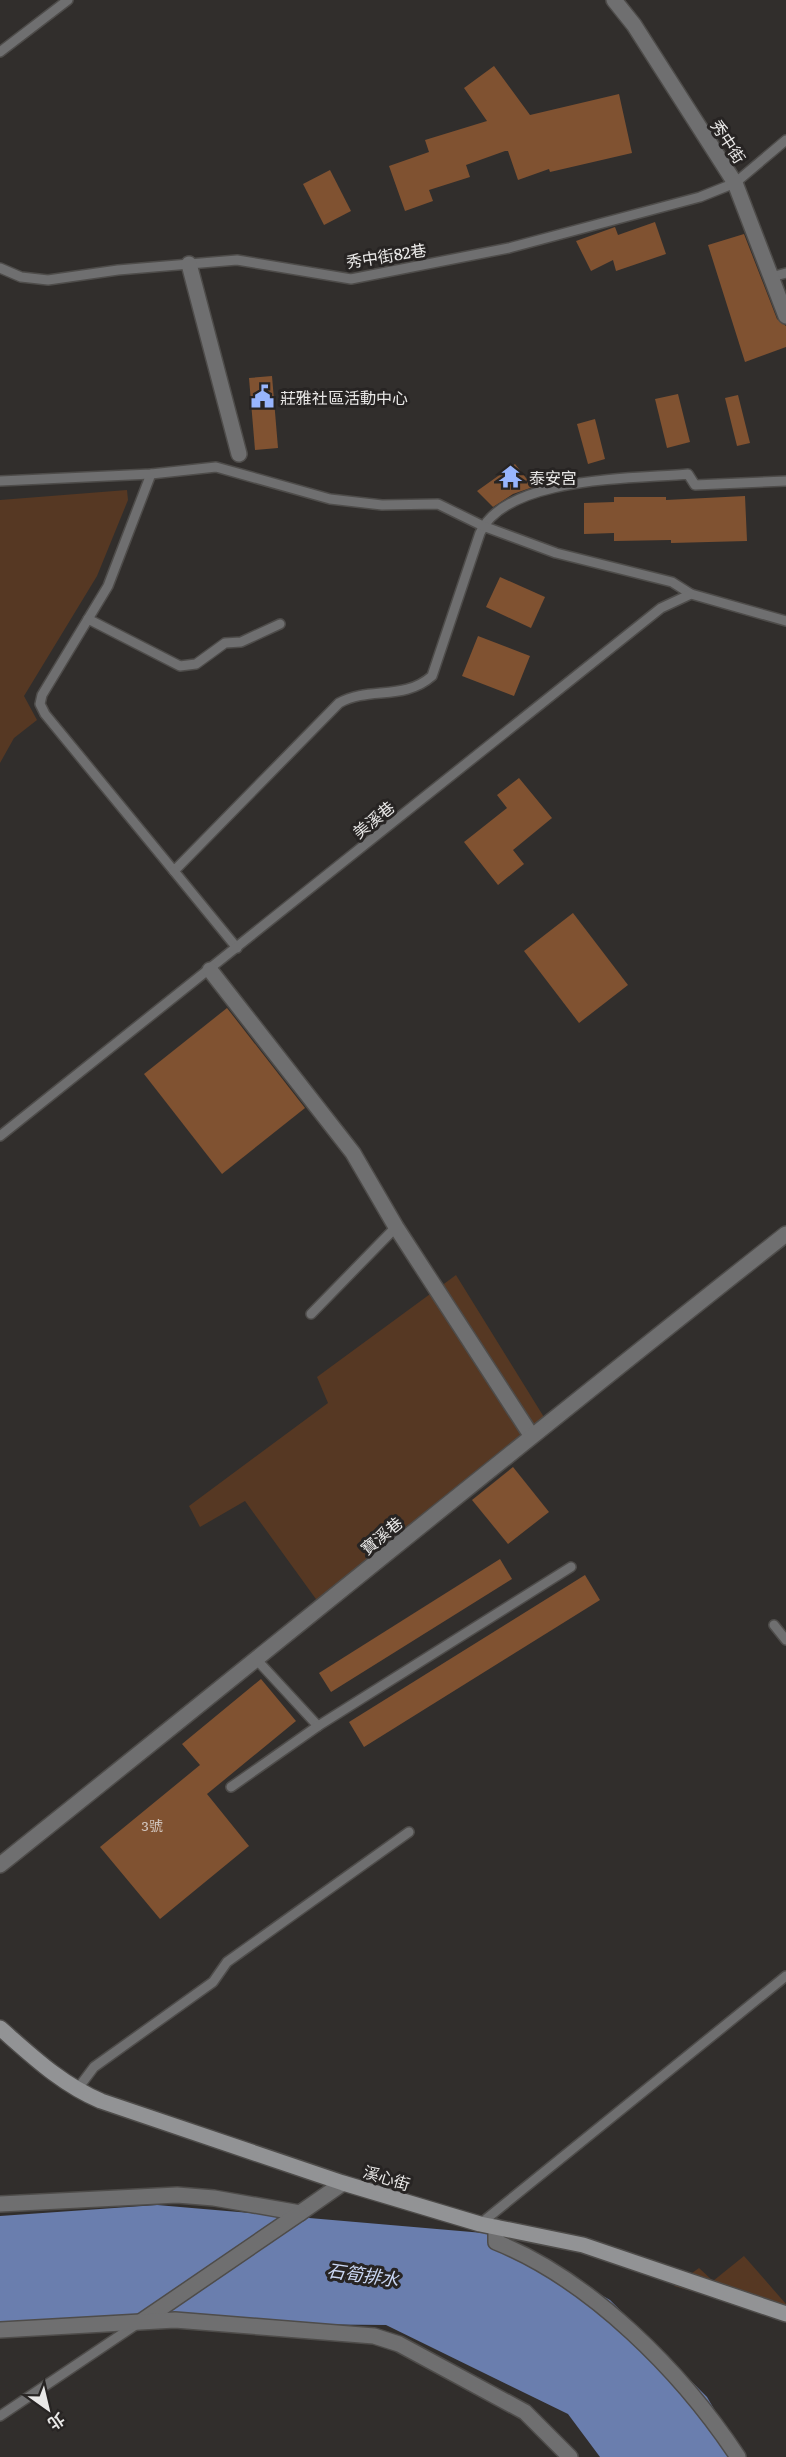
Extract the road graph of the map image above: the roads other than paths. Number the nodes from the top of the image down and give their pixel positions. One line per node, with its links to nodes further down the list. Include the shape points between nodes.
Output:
1 (68, 0): 3 (lane)
2 (614, 0): 5 (street, 秀中街)
3 (0, 52)
4 (786, 140): 5 (lane, 秀中街82巷)
5 (735, 183): 6 (lane, 秀中街82巷, via 700,197 508,248 351,279 237,260); 8 (street, 秀中街)
6 (189, 264): 7 (lane, 秀中街82巷, via 48,280 21,277); 10 (street)
7 (0, 267)
8 (778, 275): 9 (street, 秀中街)
9 (786, 316)
10 (239, 454)
11 (151, 474): 12 (lane); 14 (lane, via 216,467 330,499 382,505 438,504); 16 (lane, via 108,586)
12 (0, 481)
13 (786, 481): 14 (lane, via 695,485 688,474 556,487 502,507)
14 (483, 526): 15 (lane, via 556,553 672,582); 19 (lane, via 432,676 406,692 360,695 339,703)
15 (691, 594): 17 (lane); 20 (lane, 美溪巷, via 661,608)
16 (88, 619): 18 (lane, via 172,664 188,666 204,660 225,643 241,642); 19 (lane, via 42,695 42,709)
17 (786, 621)
18 (280, 624)
19 (174, 871): 20 (lane)
20 (237, 948): 21 (lane, 美溪巷)
21 (210, 970): 22 (lane, 美溪巷); 23 (street, via 353,1153)
22 (0, 1136)
23 (396, 1227): 25 (lane); 26 (street)
24 (786, 1234): 26 (street, 寶溪巷)
25 (311, 1314)
26 (531, 1435): 30 (street, 寶溪巷)
27 (572, 1567): 31 (lane)
28 (774, 1625): 29 (lane)
29 (786, 1640)
30 (257, 1660): 31 (lane); 34 (street, 寶溪巷)
31 (318, 1726): 32 (lane)
32 (231, 1787)
33 (409, 1832): 37 (lane, via 227,1962 213,1983 94,2067)
34 (0, 1865)
35 (786, 1976): 41 (lane)
36 (0, 2028): 37 (street, 溪心街)
37 (76, 2091): 38 (street, 溪心街)
38 (343, 2183): 40 (street); 41 (street, 溪心街)
39 (0, 2204): 40 (street, via 177,2195)
40 (300, 2213): 44 (street)
41 (480, 2224): 42 (street, 溪心街)
42 (496, 2228): 43 (street, 溪心街, via 583,2245); 48 (street, via 496,2242 542,2262 581,2289 663,2363 707,2413)
43 (786, 2314)
44 (142, 2321): 45 (street); 46 (lane); 47 (street, via 258,2326 390,2340 525,2412)
45 (0, 2330)
46 (0, 2416)
47 (570, 2457)
48 (738, 2457)

